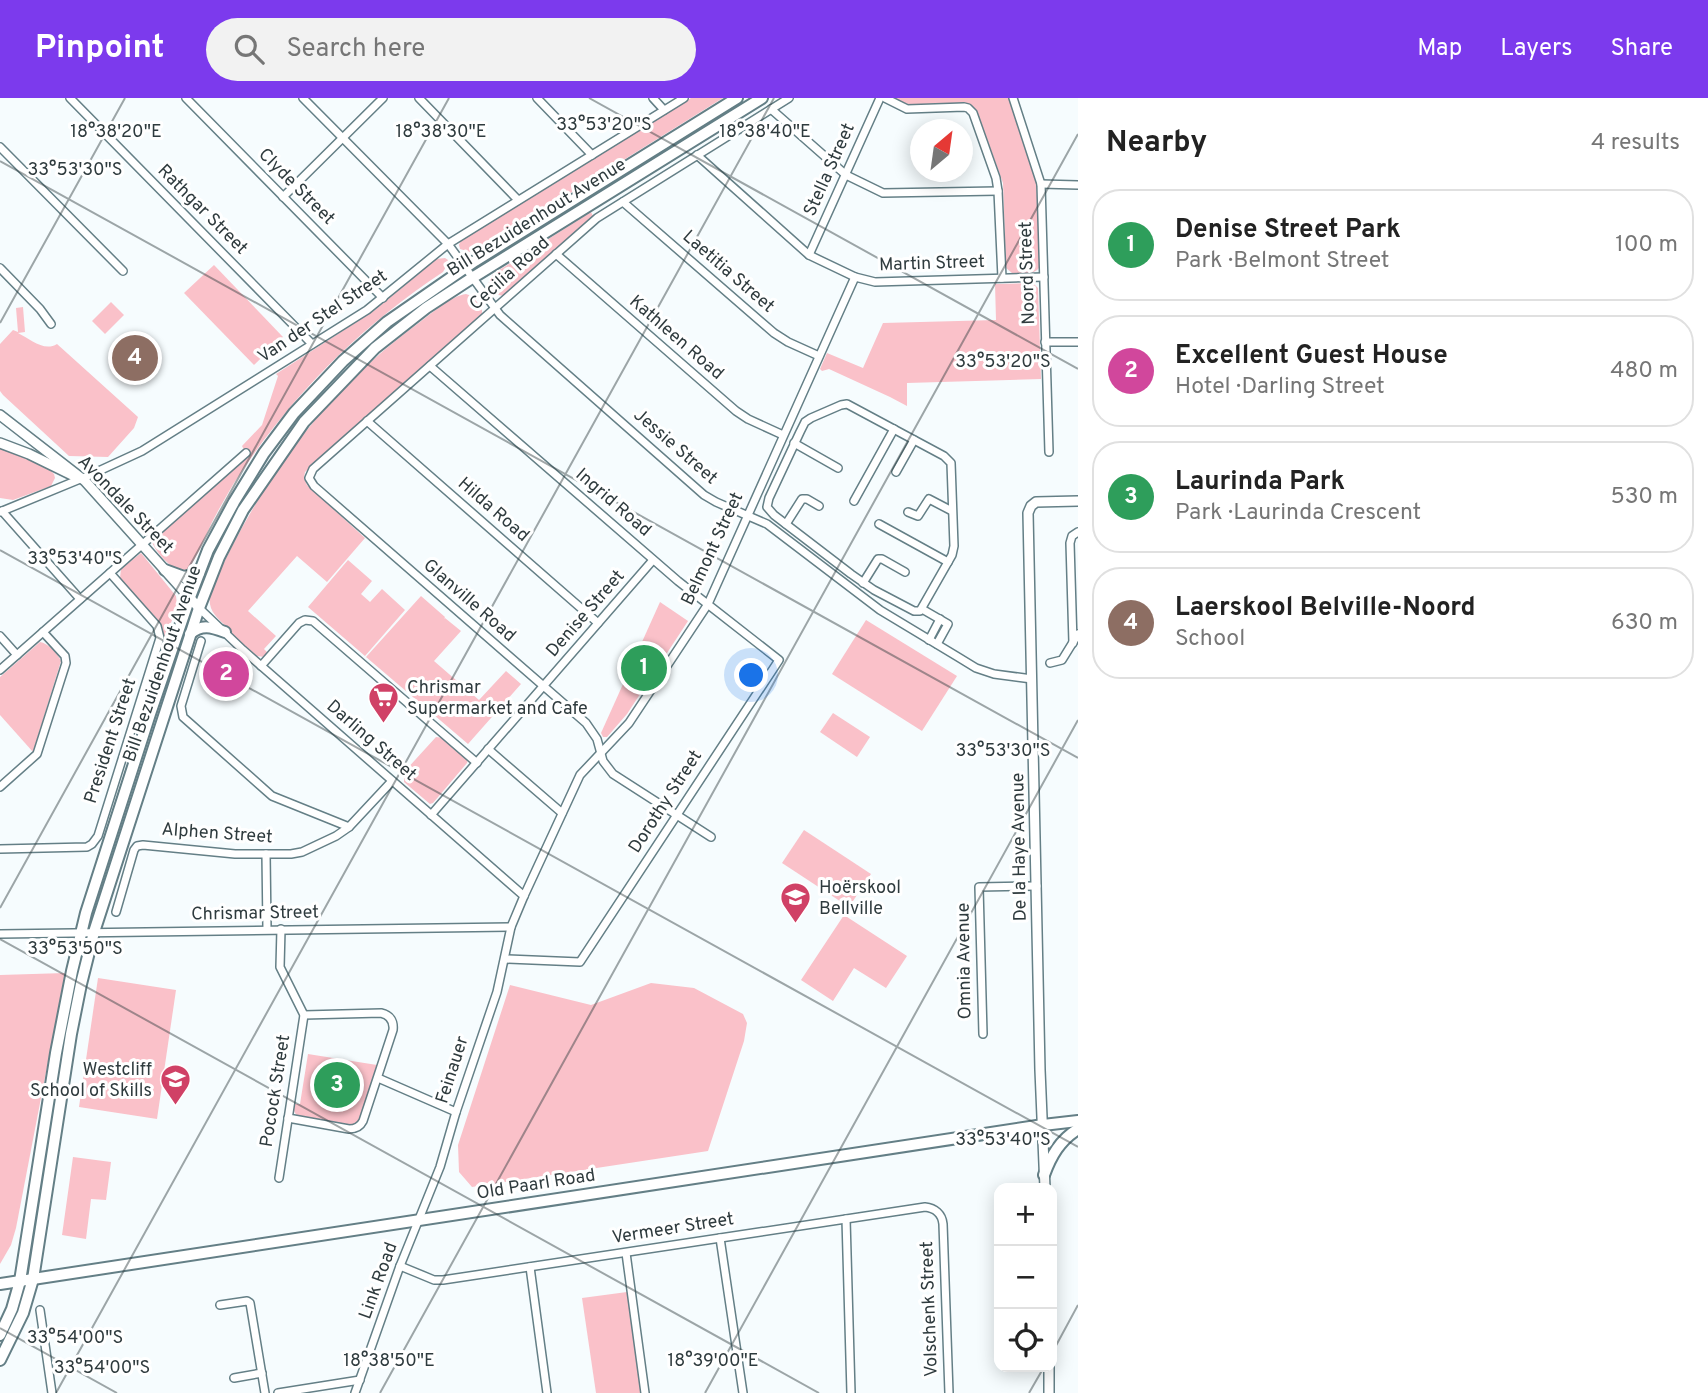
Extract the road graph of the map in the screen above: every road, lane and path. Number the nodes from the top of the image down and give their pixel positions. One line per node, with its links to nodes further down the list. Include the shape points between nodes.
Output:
1 (70, 98): 42 (street, Rathgar Street)
2 (186, 98): 24 (street, Clyde Street)
3 (303, 98): 16 (street, Jessie Street)
4 (383, 98): 16 (street)
5 (419, 98): 25 (street)
6 (537, 98): 18 (street)
7 (653, 98): 15 (street)
8 (684, 98): 15 (street, Van der Stel Street)
9 (737, 98): 31 (main road, Bill Bezuidenhout Avenue)
10 (762, 98): 35 (main road, Bill Bezuidenhout Avenue)
11 (789, 98): 14 (street, Cecilia Road)
12 (883, 98): 20 (street, Stella Street); 23 (street, via 907,109 971,110)
13 (1013, 98): 21 (street, Noord Street)
14 (771, 109): 19 (street, Cecilia Road); 20 (street)
15 (664, 110): 18 (street, Van der Stel Street)
16 (343, 138): 24 (street); 27 (street, Jessie Street)
17 (0, 147): 32 (street)
18 (592, 155): 25 (street, Van der Stel Street)
19 (697, 155): 26 (street, Cecilia Road); 29 (street, Martin Street)
20 (846, 175): 23 (street, via 889,194); 29 (street, Stella Street)
21 (1041, 184): 22 (street); 33 (street, Noord Street)
22 (1078, 185)
23 (998, 191): 36 (street)
24 (283, 197): 37 (street, Clyde Street)
25 (518, 200): 27 (street, Van der Stel Street)
26 (623, 202): 28 (street, Cecilia Road); 43 (street, Laetitia Street, via 774,333)
27 (448, 244): 31 (street, Jessie Street); 37 (street, Van der Stel Street)
28 (556, 254): 38 (street, Cecilia Road); 48 (street, Kathleen Road, via 736,411)
29 (809, 255): 34 (street, Martin Street)
30 (0, 268): 39 (street)
31 (465, 268): 35 (street, Jessie Street); 74 (main road, Bill Bezuidenhout Avenue, via 342,360 294,414 234,502)
32 (123, 271)
33 (1044, 276): 36 (street, Martin Street); 40 (street, Noord Street)
34 (855, 277): 36 (street, Martin Street, via 875,282); 43 (street, Belmont Street)
35 (472, 278): 38 (street, Jessie Street); 79 (main road, Bill Bezuidenhout Avenue, via 375,348 304,422 243,510)
36 (1002, 278)
37 (383, 298): 42 (street, Van der Stel Street)
38 (494, 309): 44 (street, Cecilia Road); 64 (street, Jessie Street, via 705,495)
39 (51, 324)
40 (1045, 342): 41 (street); 52 (street, Noord Street)
41 (1078, 342)
42 (313, 344): 57 (street, Van der Stel Street, via 142,451)
43 (819, 356): 48 (street, Belmont Street)
44 (430, 366): 46 (street, Cecilia Road); 69 (street, Ingrid Road)
45 (0, 415): 57 (street, Avondale Street)
46 (367, 421): 56 (street, Cecilia Road, via 313,469); 82 (street, Hilda Road)
47 (894, 429): 49 (street); 51 (street, via 844,404 805,422); 58 (street)
48 (783, 435): 64 (street, Belmont Street)
49 (914, 440): 55 (street); 62 (street, via 950,461)
50 (0, 443): 57 (street)
51 (794, 443): 54 (street); 65 (street, via 767,503)
52 (1049, 452)
53 (246, 453): 68 (street)
54 (838, 468)
55 (896, 472)
56 (309, 478): 99 (street, Glanville Road)
57 (82, 479): 61 (street, Van der Stel Street); 68 (street, Avondale Street)
58 (853, 501)
59 (1078, 501): 98 (street, De la Haye Avenue, via 1040,502 1028,513)
60 (819, 506): 65 (street, via 802,499)
61 (1, 511): 77 (street)
62 (952, 511): 63 (street, via 929,499 918,516); 70 (street, via 954,546)
63 (908, 512)
64 (747, 514): 78 (street, Belmont Street); 86 (street, Jessie Street, via 767,524 880,610)
65 (786, 524): 75 (street)
66 (879, 524): 70 (street)
67 (1078, 533): 91 (street, via 1070,544)
68 (142, 544): 71 (street, Avondale Street); 73 (street)
69 (653, 560): 78 (street, Ingrid Road); 82 (street, Denise Street)
70 (948, 562): 80 (street)
71 (165, 570): 74 (main road, via 184,577); 76 (street, Avondale Street)
72 (905, 572): 75 (street, via 878,559)
73 (110, 573): 77 (street); 110 (street, President Street, via 155,624 160,638 98,836 87,847)
74 (199, 573): 76 (main road, Bill Bezuidenhout Avenue)
75 (863, 583): 80 (street, via 914,611)
76 (190, 597): 79 (street, Avondale Street); 118 (main road, Bill Bezuidenhout Avenue)
77 (80, 599): 83 (street)
78 (708, 604): 94 (street, Ingrid Road); 101 (street, Belmont Street, via 629,723)
79 (198, 608): 84 (street, Darling Street); 85 (main road, Bill Bezuidenhout Avenue)
80 (922, 608): 81 (street)
81 (940, 619): 86 (street); 87 (street, via 948,624)
82 (598, 623): 99 (street, Denise Street)
83 (43, 632): 93 (street); 104 (street, via 66,663 37,754)
84 (225, 632): 85 (main road, via 207,626); 96 (street, Darling Street)
85 (190, 634): 119 (main road, Bill Bezuidenhout Avenue)
86 (932, 634): 87 (street); 92 (street, Jessie Street)
87 (942, 635): 92 (street)
88 (1078, 635): 91 (street)
89 (0, 636): 93 (street)
90 (201, 642): 108 (street, via 181,706 183,717 272,796)
91 (1073, 643): 95 (street, via 1062,660)
92 (937, 645): 98 (street, Jessie Street, via 976,668)
93 (17, 655): 97 (street)
94 (779, 660): 107 (street, Dorothy Street)
95 (1050, 663)
96 (261, 666): 102 (street, via 299,622 313,621); 103 (street, Darling Street)
97 (0, 670)
98 (1032, 679): 112 (street, De la Haye Avenue)
99 (543, 687): 100 (street, Denise Street); 101 (street, Glanville Road, via 591,729)
100 (488, 749): 102 (street, Denise Street); 105 (street)
101 (601, 753): 105 (street, Belmont Street, via 580,775); 107 (street, Glanville Road, via 613,774)
102 (477, 763): 106 (street, Denise Street)
103 (393, 781): 106 (street, Darling Street); 108 (street, Alphen Street)
104 (0, 786)
105 (562, 813): 113 (street, Belmont Street)
106 (431, 815): 113 (street, Darling Street)
107 (676, 815): 109 (street, Glanville Road); 121 (street, Dorothy Street, via 580,962)
108 (349, 827): 111 (street, Alphen Street, via 302,852)
109 (711, 837)
110 (0, 849)
111 (266, 855): 114 (street, Alphen Street, via 140,845 134,850); 116 (street)
112 (1037, 886): 123 (street, Omnia Avenue, via 979,887); 128 (street, De la Haye Avenue)
113 (524, 896): 115 (street, Belmont Street)
114 (116, 912)
115 (511, 927): 117 (street, Chrismar Street); 121 (street, Feinauer)
116 (267, 929): 117 (street, Chrismar Street); 119 (street, Chrismar Street)
117 (281, 929): 122 (street, Pocock Street, via 280,967)
118 (81, 932): 119 (street, Chrismar Street); 120 (street, Chrismar Street); 141 (main road, Bill Bezuidenhout Avenue, via 56,1053)
119 (93, 932): 140 (main road, Bill Bezuidenhout Avenue, via 71,1034)
120 (0, 934)
121 (505, 959): 125 (street, Feinauer)
122 (304, 1014): 124 (street, via 387,1016 393,1027); 126 (street, Pocock Street)
123 (983, 1034)
124 (378, 1078): 125 (street); 126 (street, via 363,1121 355,1129)
125 (456, 1112): 134 (street, Feinauer)
126 (288, 1118): 131 (street, Pocock Street)
127 (1078, 1121): 128 (main road, Old Paarl Road)
128 (1043, 1125): 130 (street, De la Haye Avenue); 134 (main road, Old Paarl Road)
129 (1078, 1129): 130 (main road, via 1056,1150)
130 (1044, 1175): 132 (street, De la Haye Avenue)
131 (278, 1178)
132 (1045, 1183)
133 (846, 1219): 135 (street, Vermeer Street, via 925,1207 939,1213); 136 (street, Vermeer Street); 158 (street)
134 (419, 1220): 138 (street, Link Road); 140 (main road, Old Paarl Road)
135 (943, 1224): 159 (street, Volschenk Street)
136 (720, 1238): 137 (street, Vermeer Street); 157 (street)
137 (626, 1253): 139 (street, Vermeer Street); 156 (street)
138 (400, 1266): 139 (street, Vermeer Street, via 440,1280); 150 (street, Link Road)
139 (530, 1267): 155 (street)
140 (33, 1279): 141 (main road, Old Paarl Road); 146 (main road, Bill Bezuidenhout Avenue, via 23,1313)
141 (20, 1281): 142 (main road, Old Paarl Road); 145 (main road, Bill Bezuidenhout Avenue)
142 (0, 1284)
143 (220, 1305): 148 (street, via 250,1303)
144 (40, 1310): 151 (street)
145 (0, 1335)
146 (0, 1360)
147 (1049, 1372): 160 (street)
148 (262, 1373): 149 (street); 152 (street)
149 (234, 1377)
150 (360, 1380): 153 (street); 154 (street, Link Road)
151 (52, 1393)
152 (265, 1393)
153 (278, 1393)
154 (355, 1393)
155 (547, 1393)
156 (645, 1393)
157 (743, 1393)
158 (851, 1393)
159 (949, 1393)
160 (1049, 1393)

